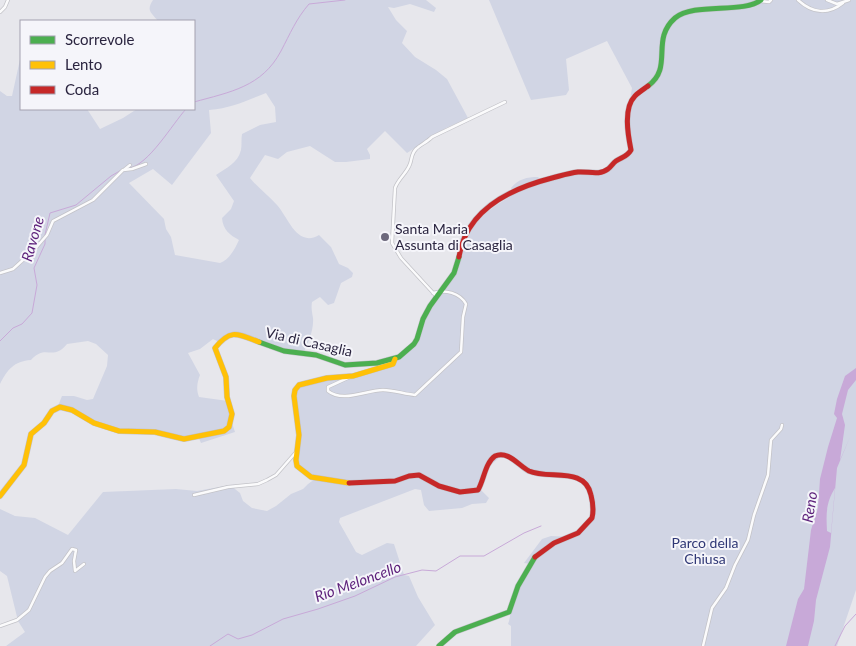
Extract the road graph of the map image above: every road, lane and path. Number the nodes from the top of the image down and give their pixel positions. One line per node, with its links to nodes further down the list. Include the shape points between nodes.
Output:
1 (8, 0): 8 (street)
2 (761, 0): 3 (street); 14 (street, via 745,5 689,11 677,16 664,34 659,74 630,104 628,154 607,170 578,172 532,183 497,200 479,215 465,234 454,273)
3 (771, 0)
4 (798, 0): 7 (street, via 821,11)
5 (827, 0): 7 (street)
6 (849, 0): 7 (street)
7 (843, 3)
8 (0, 12)
9 (505, 102): 14 (street, via 418,147 395,188 392,243 401,258)
10 (146, 164): 12 (street)
11 (130, 165): 12 (street)
12 (124, 170): 13 (street, via 93,200 53,221 46,236 16,266)
13 (0, 273)
14 (437, 294): 15 (street, via 414,344); 16 (street, via 457,294 466,304 462,350 457,356 415,395 382,390 348,396 328,390 328,387)
15 (396, 359): 16 (street, via 393,364); 20 (street, Via di Casaglia, via 346,365 316,355 284,351 237,334 229,335 215,348 226,377 232,414 227,429 184,439 156,432 119,431 94,423 65,407 56,408 30,434 24,465)
16 (353, 376): 18 (street, via 327,378 297,387 294,396)
17 (782, 425): 24 (street, via 771,440 768,475 748,540 726,588 712,608)
18 (298, 449): 19 (street, via 276,475 258,484); 23 (street, via 297,466 311,476 343,483 395,481 419,475 448,489 474,491 481,486 491,461 502,455 535,474 573,477 584,480 590,487 592,518 578,533 554,543 533,558 510,610 455,632)
19 (194, 495)
20 (0, 496)
21 (84, 564): 22 (street, via 75,571 76,550 72,549 62,563 45,577 30,610 17,620)
22 (0, 626)
23 (439, 646)
24 (703, 646)

